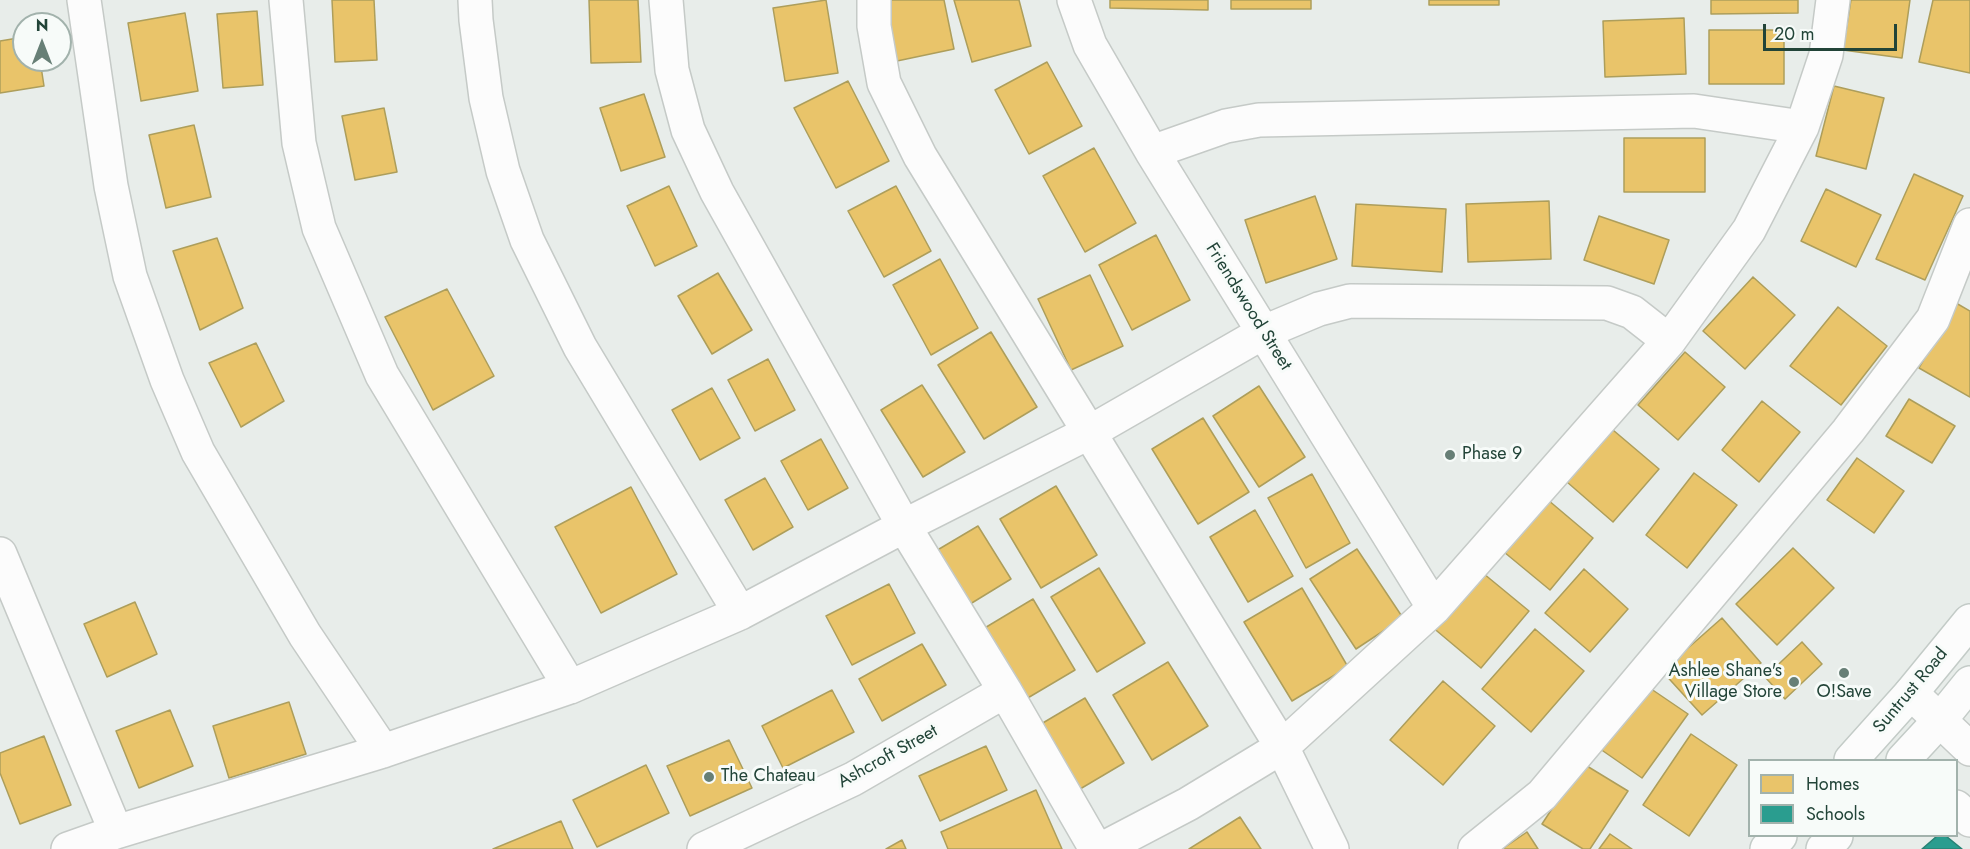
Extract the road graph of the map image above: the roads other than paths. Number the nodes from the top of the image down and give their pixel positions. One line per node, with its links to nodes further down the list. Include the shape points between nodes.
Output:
1 (84, 0): 27 (street, via 111,186 130,276 167,380 198,452 305,635)
2 (286, 0): 20 (street, via 299,143 319,228 382,375)
3 (476, 0): 17 (street, via 486,98 503,171 527,240 580,347)
4 (666, 0): 14 (street, via 672,70 688,130 717,192)
5 (874, 0): 13 (street, via 874,26 884,83 920,156)
6 (1074, 0): 9 (street, Friendswood Street, via 1090,45)
7 (1833, 0): 8 (street, via 1826,55)
8 (1802, 127): 9 (street, via 1694,111 1259,120 1226,126); 12 (street, via 1749,230)
9 (1152, 152): 11 (street, Friendswood Street)
10 (1970, 225): 40 (street, via 1933,319 1848,431 1542,795)
11 (1264, 332): 12 (street, via 1350,301 1607,303 1632,312); 13 (street); 16 (street, Friendswood Street)
12 (1669, 341): 16 (street)
13 (1090, 432): 14 (street); 25 (street)
14 (904, 526): 17 (street); 21 (street)
15 (0, 554): 32 (street)
16 (1434, 608): 25 (street)
17 (740, 613): 20 (street)
18 (1970, 621): 22 (street, Suntrust Road)
19 (1970, 683): 23 (street)
20 (570, 687): 27 (street)
21 (1005, 691): 36 (street, Ashcroft Street, via 853,779); 37 (street)
22 (1911, 693): 23 (street); 24 (street, Suntrust Road)
23 (1940, 720): 26 (street); 29 (street)
24 (1877, 732): 28 (street, Suntrust Road); 29 (street)
25 (1282, 747): 38 (street, via 1188,804); 39 (street)
26 (1970, 749)
27 (382, 752): 32 (street)
28 (1852, 759)
29 (1906, 759)
30 (1958, 809): 31 (street)
31 (1970, 820)
32 (116, 832): 35 (street)
33 (1779, 837): 41 (street)
34 (1835, 837): 42 (street)
35 (68, 849)
36 (704, 849)
37 (1096, 849)
38 (1102, 849)
39 (1332, 849)
40 (1474, 849)
41 (1767, 849)
42 (1823, 849)

